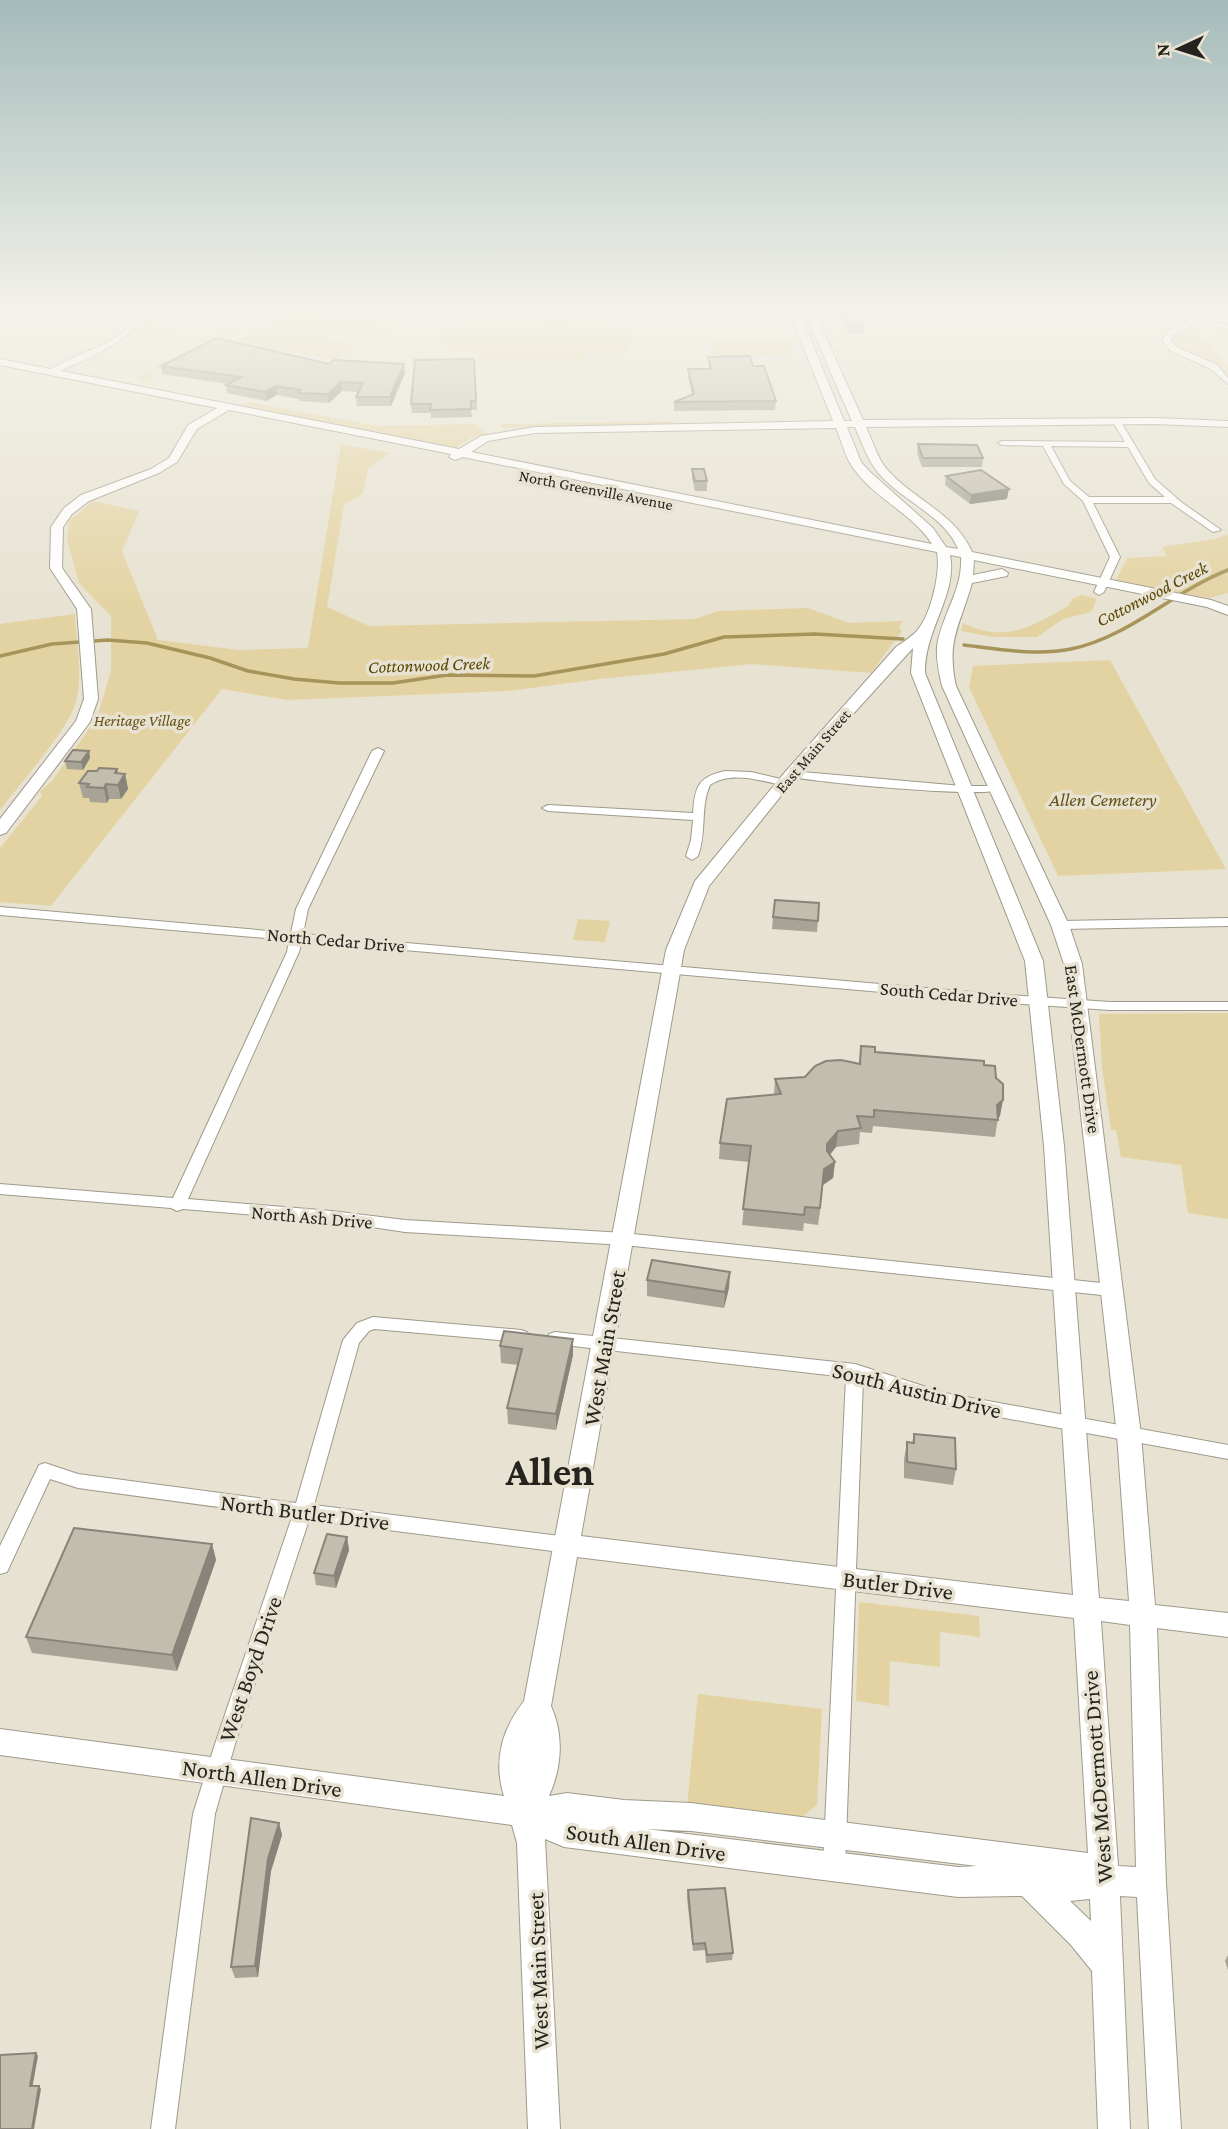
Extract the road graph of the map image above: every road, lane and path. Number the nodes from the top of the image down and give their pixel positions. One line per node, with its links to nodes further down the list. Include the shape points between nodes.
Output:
1 (221, 410): 34 (main road, via 192,427 173,460 85,498 57,527 57,568 84,614 92,699 83,722)
2 (223, 410): 12 (main road, North Greenville Avenue)
3 (835, 410): 6 (main road)
4 (854, 410): 7 (main road)
5 (1116, 422): 7 (main road); 8 (main road); 11 (street)
6 (840, 424): 7 (main road); 12 (main road, via 516,432 485,438); 14 (main road, via 856,463)
7 (860, 424): 13 (main road)
8 (1228, 424)
9 (1002, 443): 10 (street)
10 (1046, 445): 11 (street); 15 (street, via 1066,482)
11 (1130, 445): 16 (street, via 1152,481)
12 (454, 457): 19 (main road, North Greenville Avenue); 20 (main road, North Greenville Avenue)
13 (887, 476): 14 (main road); 21 (main road, via 946,524)
14 (869, 478): 18 (main road)
15 (1087, 500): 16 (street); 24 (street, via 1115,557)
16 (1173, 500): 17 (street)
17 (1216, 530)
18 (930, 531): 19 (main road); 20 (main road)
19 (898, 541): 20 (main road, North Greenville Avenue)
20 (944, 555): 21 (main road); 27 (main road, East Main Street, via 944,584)
21 (966, 559): 22 (main road); 23 (main road); 24 (main road)
22 (1002, 573): 23 (main road); 24 (main road)
23 (965, 581): 31 (main road, East McDermott Drive, via 944,644 944,663 949,686)
24 (1102, 588): 25 (main road)
25 (1123, 592): 26 (main road, via 1196,612); 26 (main road, via 1211,604)
26 (1228, 613)
27 (924, 633): 29 (main road, East Main Street, via 901,650); 30 (main road, East McDermott Drive, via 918,673)
28 (378, 751): 39 (street, via 302,909)
29 (788, 779): 30 (street); 33 (street, via 733,774 710,779 701,791); 40 (main road, East Main Street, via 701,885)
30 (962, 789): 31 (street); 41 (main road, East McDermott Drive, via 1034,961)
31 (995, 789): 38 (main road, East McDermott Drive)
32 (548, 807): 33 (street)
33 (700, 817): 35 (street)
34 (0, 830)
35 (692, 856)
36 (0, 911): 39 (street, North Cedar Drive)
37 (1228, 922): 38 (street)
38 (1060, 925): 42 (main road, East McDermott Drive, via 1073,964)
39 (296, 936): 40 (street, North Cedar Drive); 45 (street, via 293,952)
40 (671, 970): 41 (street, South Cedar Drive); 46 (main road, East Main Street)
41 (1040, 1001): 42 (street, South Cedar Drive); 47 (main road, East McDermott Drive)
42 (1078, 1003): 43 (street, South Cedar Drive); 48 (main road, East McDermott Drive)
43 (1228, 1006)
44 (0, 1189): 45 (street, North Ash Drive)
45 (177, 1206): 46 (street, North Ash Drive)
46 (624, 1239): 47 (street, North Ash Drive); 50 (main road, West Main Street)
47 (1064, 1285): 48 (street, North Ash Drive); 52 (main road, East McDermott Drive)
48 (1111, 1290): 53 (main road, East McDermott Drive)
49 (351, 1340): 50 (street, South Austin Drive, via 363,1326 373,1324); 55 (street, West Boyd Drive)
50 (604, 1343): 51 (street, South Austin Drive); 56 (main road, West Main Street)
51 (855, 1371): 52 (street, South Austin Drive, via 946,1401); 58 (street)
52 (1074, 1425): 53 (street, South Austin Drive); 59 (main road, West McDermott Drive)
53 (1129, 1435): 54 (street, South Austin Drive); 60 (main road)
54 (1228, 1452)
55 (303, 1511): 56 (street, North Butler Drive); 57 (street, North Butler Drive, via 78,1481 45,1470); 63 (street, West Boyd Drive)
56 (568, 1545): 58 (main road, Butler Drive); 64 (main road, West Main Street, via 537,1706 545,1735 540,1784)
57 (0, 1566)
58 (847, 1578): 59 (main road, Butler Drive); 65 (street)
59 (1087, 1607): 60 (main road, Butler Drive); 67 (main road, West McDermott Drive)
60 (1143, 1614): 61 (main road, Butler Drive); 69 (main road)
61 (1228, 1625)
62 (0, 1742): 63 (main road, North Allen Drive)
63 (216, 1772): 64 (main road, North Allen Drive); 71 (street, West Boyd Drive, via 204,1814)
64 (524, 1813): 65 (main road, South Allen Drive, via 580,1808); 66 (main road, South Allen Drive, via 564,1833); 72 (main road, West Main Street, via 532,1843)
65 (836, 1835): 66 (street); 67 (main road, South Allen Drive, via 1082,1865)
66 (834, 1867): 68 (main road, South Allen Drive, via 958,1882)
67 (1104, 1880): 68 (main road, South Allen Drive, via 1082,1887); 69 (main road, South Allen Drive); 70 (main road, West McDermott Drive)
68 (1028, 1881): 70 (main road, via 1083,1934)
69 (1151, 1883): 74 (main road)
70 (1108, 1966): 73 (main road, West McDermott Drive)
71 (163, 2129)
72 (544, 2129)
73 (1114, 2129)
74 (1165, 2129)

